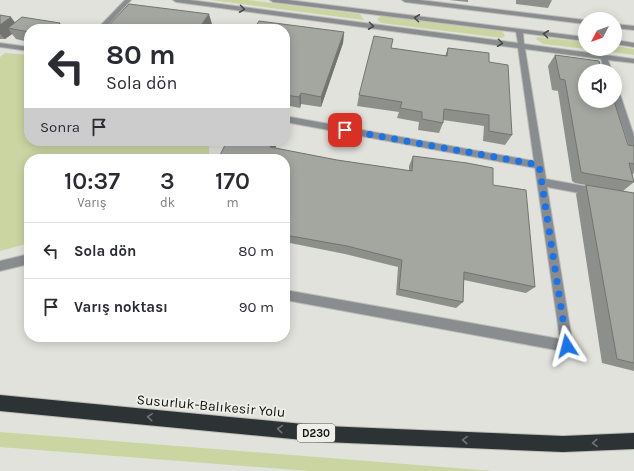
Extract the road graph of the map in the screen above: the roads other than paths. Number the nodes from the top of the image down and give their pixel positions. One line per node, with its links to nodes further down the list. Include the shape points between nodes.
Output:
1 (128, 0): 6 (lane)
2 (176, 0): 14 (lane, one-way to 14)
3 (274, 0): 9 (lane, one-way to 3)
4 (405, 0): 5 (lane)
5 (578, 21)
6 (105, 24)
7 (622, 27): 8 (lane)
8 (634, 28)
9 (519, 31): 10 (lane, one-way to 9); 14 (lane)
10 (578, 38)
11 (622, 43): 12 (lane)
12 (633, 44)
13 (1, 46): 15 (lane)
14 (521, 46): 16 (lane); 24 (lane)
15 (24, 48)
16 (604, 58): 17 (lane); 18 (lane)
17 (634, 62)
18 (606, 64)
19 (620, 108): 21 (lane)
20 (290, 120): 24 (lane)
21 (624, 120): 22 (lane); 23 (lane)
22 (634, 121)
23 (634, 148)
24 (539, 165): 25 (lane)
25 (542, 182): 26 (lane); 29 (lane, via 567,346)
26 (603, 193)
27 (24, 260): 28 (lane)
28 (0, 266)
29 (290, 296)
30 (0, 403): 31 (highway, Susurluk-Balıkesir Yolu / D230, one-way to 30, via 563,444 324,434)
31 (634, 441)

